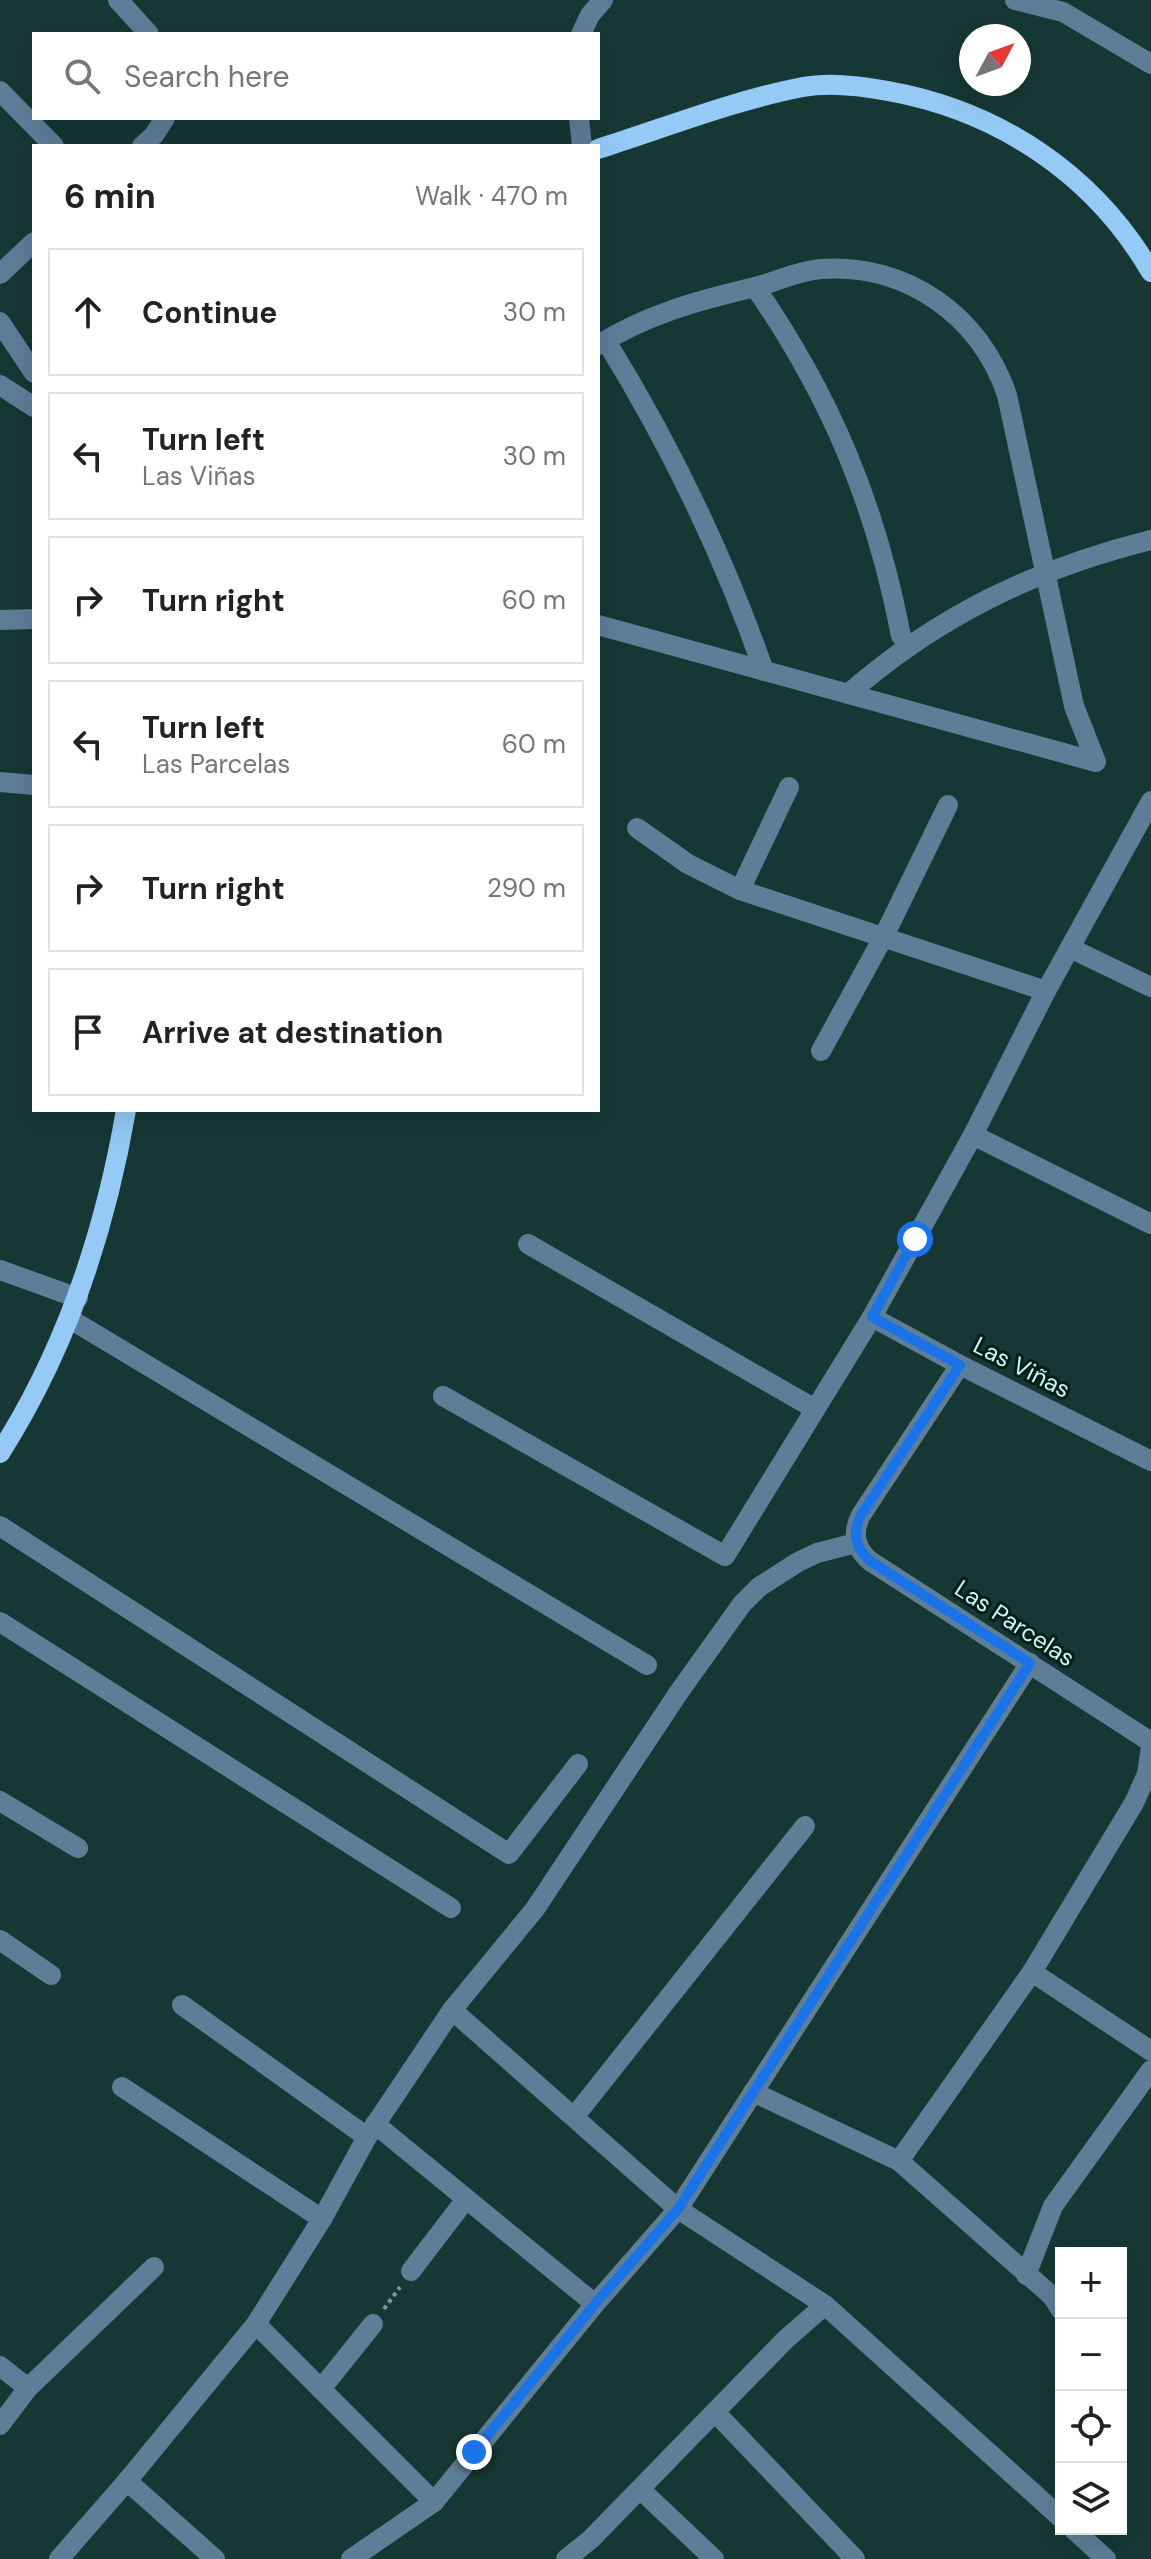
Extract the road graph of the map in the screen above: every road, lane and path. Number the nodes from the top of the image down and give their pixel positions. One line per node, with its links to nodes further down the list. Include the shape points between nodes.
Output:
1 (118, 0): 5 (street)
2 (603, 0): 6 (street)
3 (1015, 0): 4 (street)
4 (1065, 6): 7 (street)
5 (147, 32)
6 (582, 32)
7 (1151, 64)
8 (0, 91): 11 (street)
9 (164, 120): 12 (street)
10 (579, 120): 13 (street)
11 (52, 144)
12 (144, 144)
13 (582, 144)
14 (600, 148): 16 (main road, via 805,86 876,88 911,95 967,112 1050,159 1096,198)
15 (32, 244): 17 (street)
16 (1151, 272)
17 (0, 274)
18 (755, 287): 20 (street, via 684,304); 25 (street, via 797,273 865,271 928,293 965,322 991,357 1007,395); 29 (street, via 806,367 848,451 880,541)
19 (0, 322): 21 (street)
20 (602, 343): 30 (street, via 653,418 695,499)
21 (32, 370)
22 (0, 385): 23 (street)
23 (32, 406)
24 (1151, 540): 25 (street)
25 (1046, 573): 31 (street, via 930,630); 31 (street, via 1074,706 1096,762)
26 (32, 619): 27 (street)
27 (0, 620)
28 (600, 626): 30 (street)
29 (901, 636)
30 (764, 671): 31 (street)
31 (848, 694)
32 (0, 782): 33 (street)
33 (32, 785)
34 (789, 787): 38 (street)
35 (1151, 801): 40 (street)
36 (948, 805): 39 (street)
37 (637, 828): 38 (street, via 688,864)
38 (740, 890): 39 (street)
39 (884, 936): 42 (street); 43 (street)
40 (1070, 948): 41 (street); 42 (street)
41 (1151, 987)
42 (1046, 991): 45 (street)
43 (821, 1051)
44 (126, 1112): 49 (main road, via 105,1215)
45 (973, 1135): 46 (street); 50 (street)
46 (1151, 1224)
47 (528, 1244): 54 (street)
48 (0, 1270): 49 (street)
49 (78, 1298): 51 (main road)
50 (872, 1317): 52 (street, Las Viñas); 54 (street)
51 (70, 1319): 55 (main road); 61 (street)
52 (960, 1365): 56 (street, Las Viñas); 58 (street, via 861,1515)
53 (443, 1396): 54 (street, via 725,1556)
54 (815, 1409)
55 (0, 1453)
56 (1151, 1461)
57 (0, 1526): 63 (street, via 509,1854)
58 (856, 1543): 60 (street, Las Parcelas, via 870,1561); 72 (street, via 798,1562 742,1604 535,1909)
59 (0, 1622): 67 (street)
60 (1030, 1663): 62 (street, Las Parcelas); 76 (street)
61 (647, 1665)
62 (1151, 1744): 69 (street, via 1147,1774 1134,1803)
63 (578, 1764)
64 (0, 1801): 66 (street)
65 (805, 1826): 77 (street)
66 (78, 1848)
67 (451, 1908)
68 (0, 1940): 70 (street)
69 (1032, 1972): 73 (street); 79 (street)
70 (51, 1975)
71 (182, 2005): 78 (street)
72 (452, 2010): 77 (street); 78 (street)
73 (1151, 2051)
74 (1151, 2070): 85 (street, via 1053,2206)
75 (122, 2087): 82 (street)
76 (753, 2092): 79 (street); 81 (street)
77 (574, 2117): 81 (street)
78 (371, 2131): 80 (street); 82 (street)
79 (899, 2161): 85 (street)
80 (466, 2199): 84 (street); 87 (street)
81 (678, 2209): 87 (street); 88 (street)
82 (322, 2219): 89 (street)
83 (154, 2267): 92 (street)
84 (411, 2271): 90 (path)
85 (1026, 2275): 86 (street)
86 (1055, 2301)
87 (595, 2304): 98 (street)
88 (825, 2305): 94 (street); 99 (street)
89 (256, 2324): 93 (street); 96 (street)
90 (373, 2324): 93 (street)
91 (0, 2366): 92 (street)
92 (28, 2388): 95 (street)
93 (321, 2389): 98 (street)
94 (715, 2412): 97 (street); 106 (street)
95 (0, 2425)
96 (127, 2481): 101 (street); 102 (street)
97 (640, 2489): 104 (street); 105 (street)
98 (434, 2502): 103 (street)
99 (1055, 2513)
100 (1080, 2535): 107 (street)
101 (59, 2559)
102 (215, 2559)
103 (351, 2559)
104 (566, 2559)
105 (714, 2559)
106 (855, 2559)
107 (1106, 2559)

